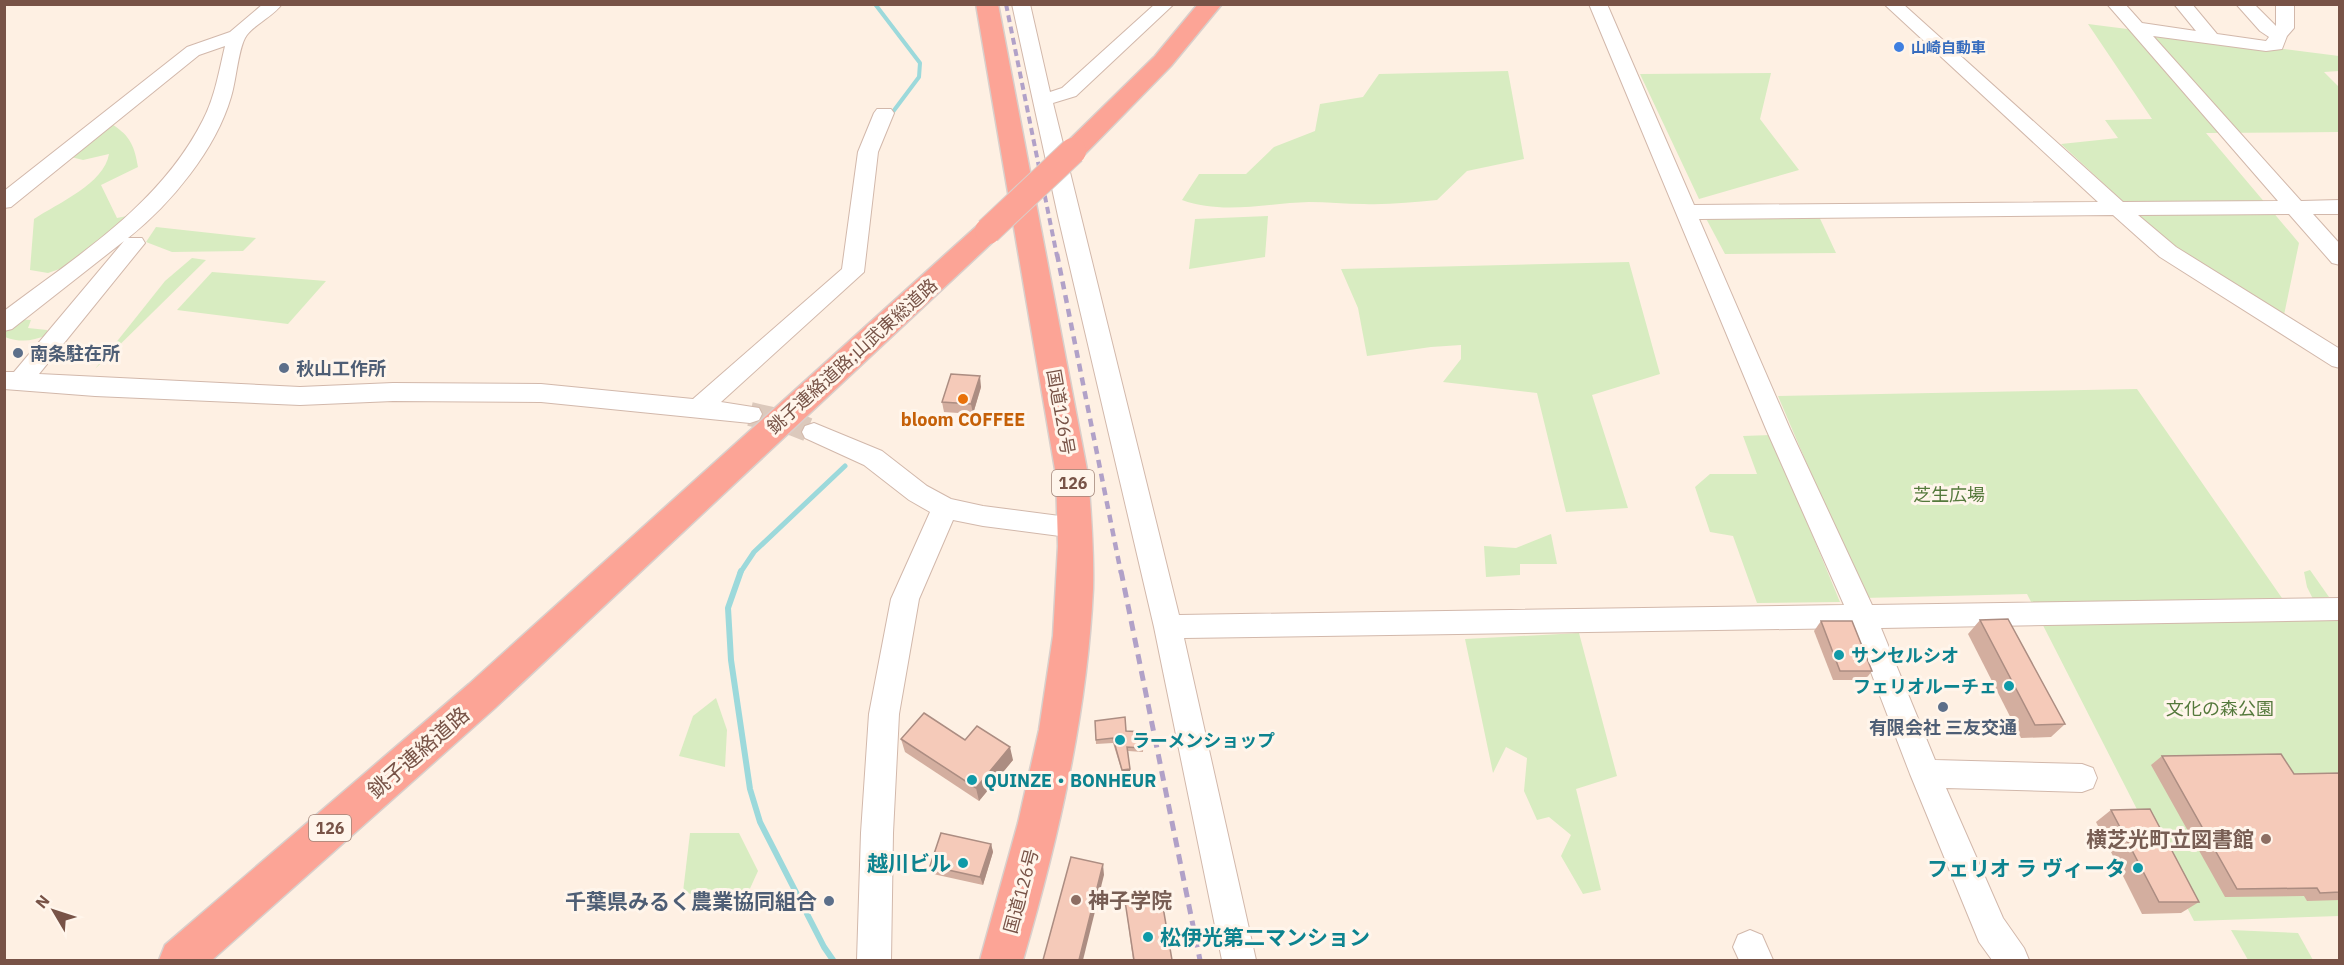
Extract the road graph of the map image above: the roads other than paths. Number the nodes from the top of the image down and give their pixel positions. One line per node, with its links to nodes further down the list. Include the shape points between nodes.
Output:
1 (274, 4): 14 (street)
2 (987, 4): 32 (highway, 国道126号 / 126, via 1072,475)
3 (1021, 4): 16 (street)
4 (1166, 4): 16 (street, via 1069,92)
5 (1211, 4): 36 (highway, 銚子連絡道路;山武東総道路 / 126, bridge, via 1162,61 1073,151)
6 (1598, 4): 22 (street)
7 (1892, 4): 20 (street)
8 (2115, 4): 12 (street)
9 (2182, 4): 15 (street)
10 (2244, 4): 13 (street)
11 (2285, 4): 13 (street, via 2285,28)
12 (2136, 28): 15 (street); 21 (street)
13 (2278, 35): 15 (street, via 2276,45 2266,46)
14 (236, 36): 18 (street, via 193,51); 25 (street, via 213,120 181,173 136,221)
15 (2209, 38)
16 (1043, 100): 35 (street)
17 (884, 113): 28 (street, via 868,152 853,272)
18 (4, 202)
19 (2340, 207): 21 (street)
20 (2117, 208): 21 (street); 22 (street); 26 (street, via 2183,263)
21 (2295, 208): 24 (street)
22 (1686, 212): 34 (street)
23 (134, 243): 27 (street)
24 (2340, 258)
25 (4, 323)
26 (2340, 360)
27 (12, 381): 28 (street, via 300,396 542,393)
28 (699, 408): 29 (street)
29 (750, 414)
30 (814, 432): 31 (street, via 873,458 918,493)
31 (945, 508): 32 (street); 41 (street, via 905,599 884,714 876,833)
32 (1075, 528): 42 (highway, 国道126号 / 126, via 1075,589 1049,777)
33 (2340, 609): 34 (street)
34 (1863, 616): 35 (street); 37 (street)
35 (1168, 627): 43 (street)
36 (482, 696): 39 (highway, 銚子連絡道路 / 126); 40 (highway, 銚子連絡道路 / 126, via 278,901)
37 (1924, 774): 38 (street); 44 (street, via 1991,930)
38 (2082, 778)
39 (180, 960)
40 (213, 960)
41 (874, 960)
42 (1002, 960)
43 (1239, 960)
44 (2012, 960)

